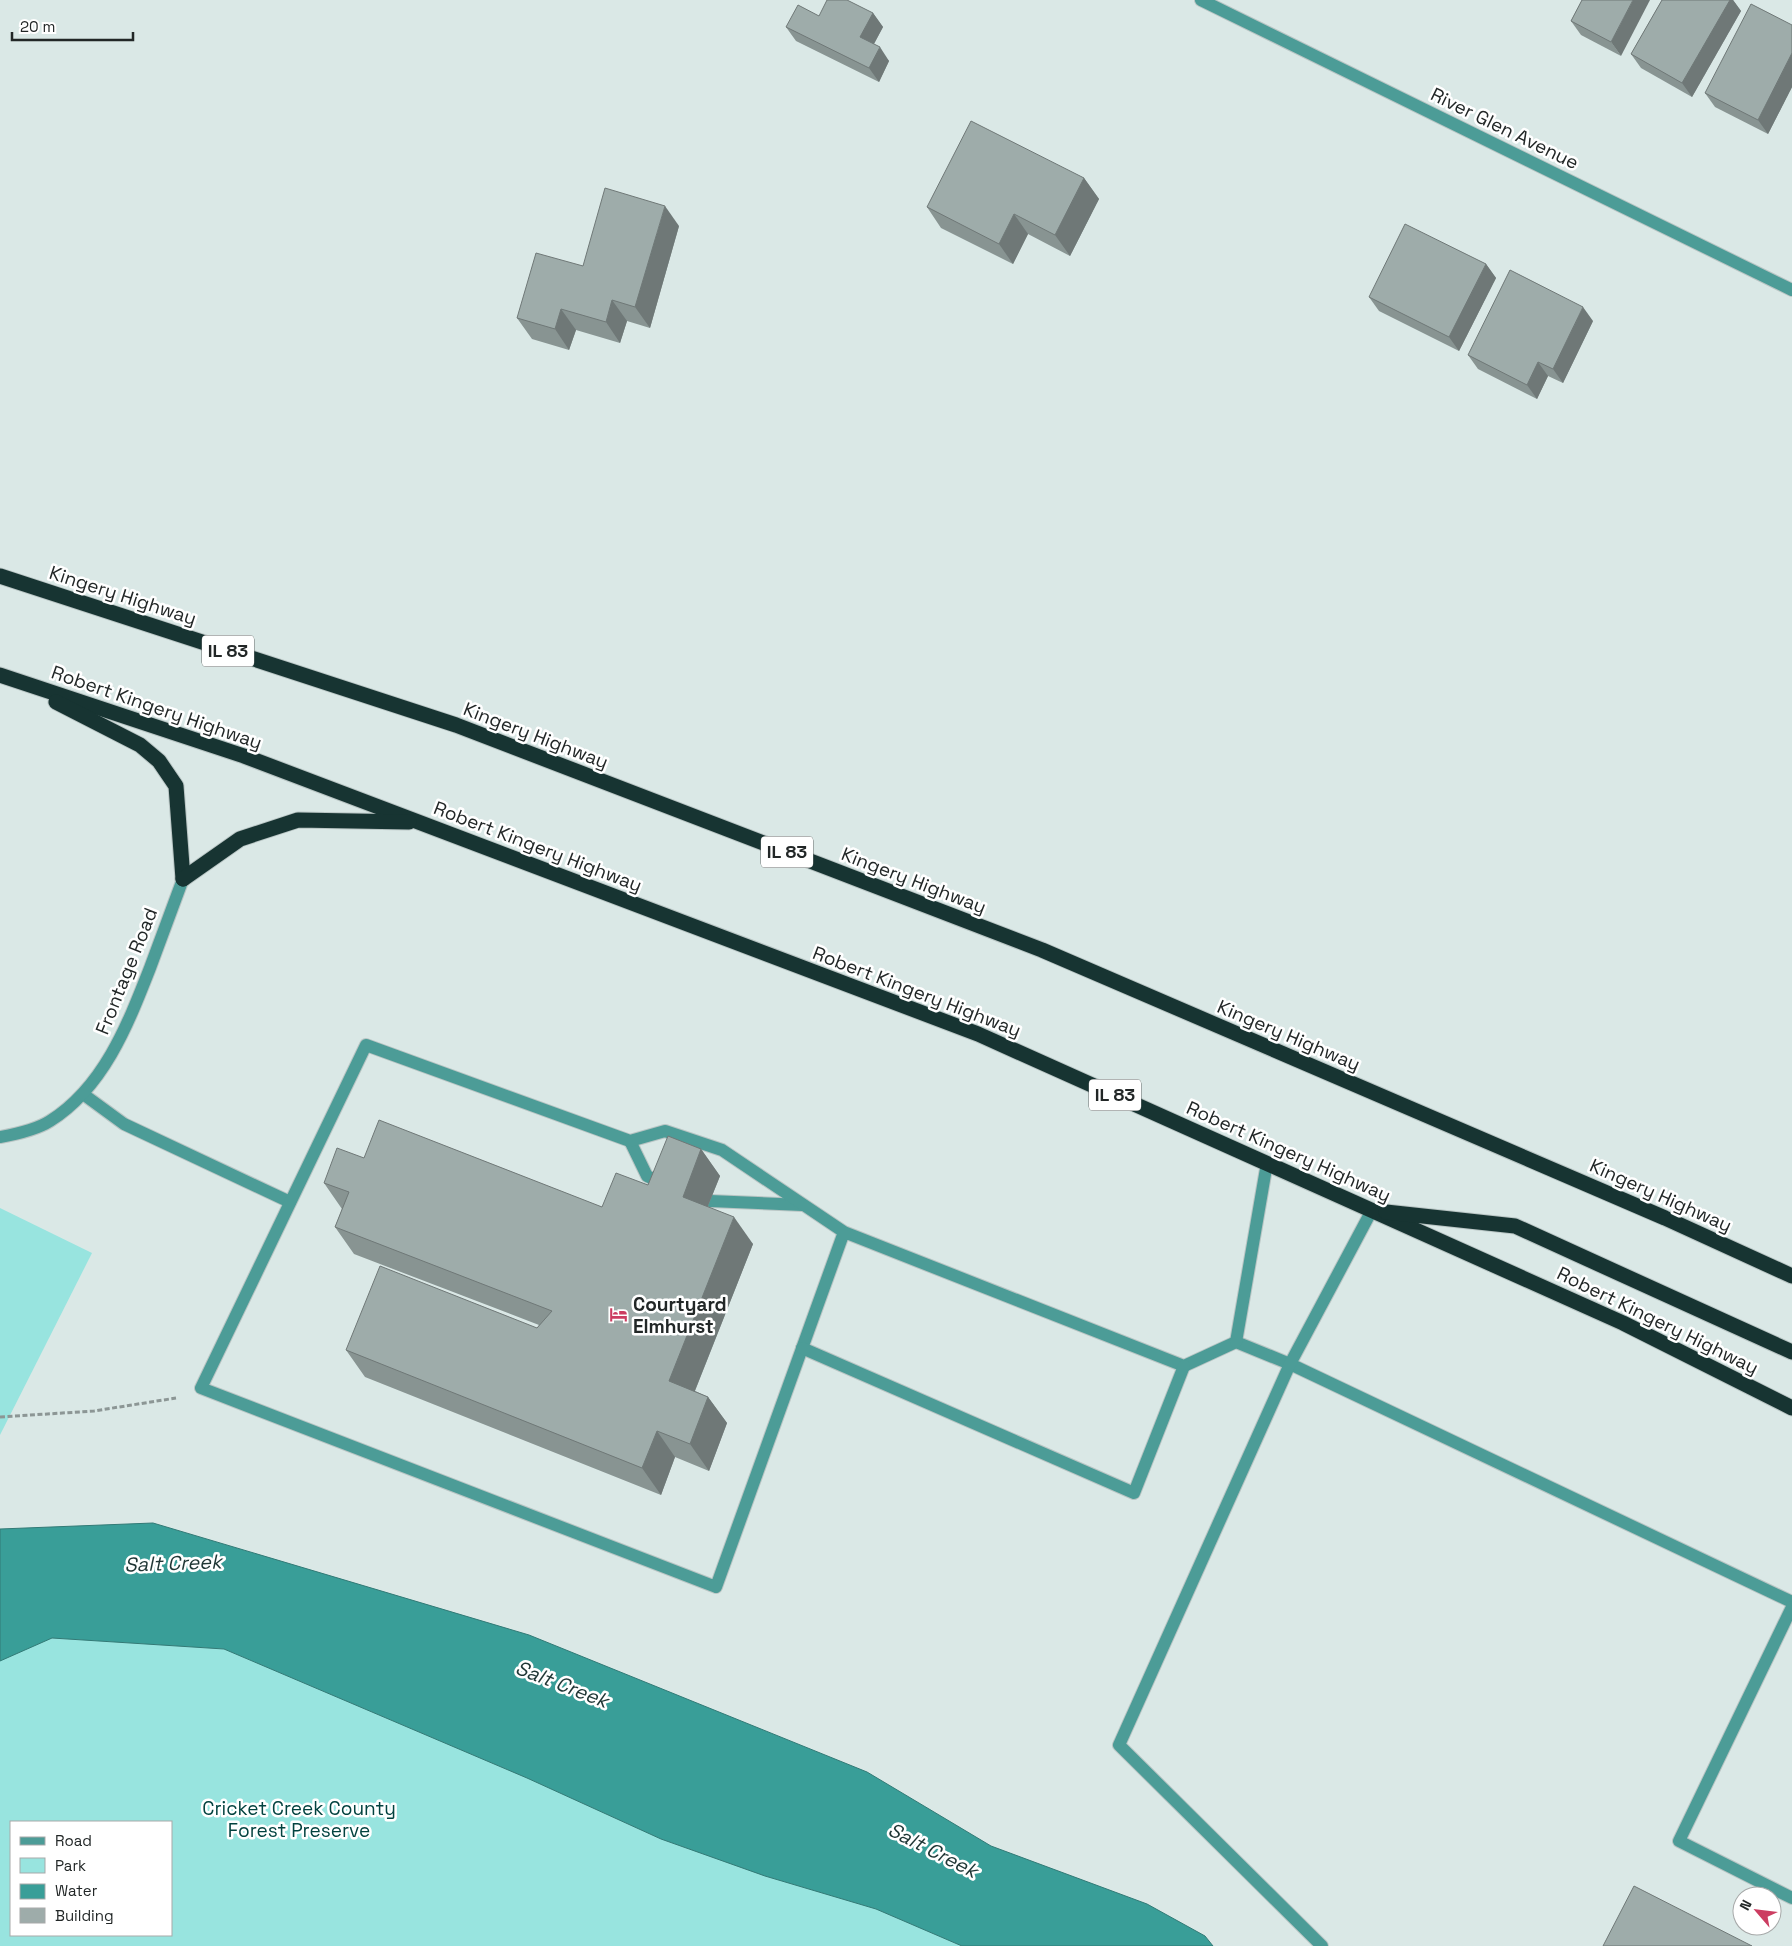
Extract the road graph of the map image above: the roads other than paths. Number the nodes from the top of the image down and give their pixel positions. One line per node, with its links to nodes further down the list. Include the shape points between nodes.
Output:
1 (1201, 0): 2 (street, River Glen Avenue)
2 (1792, 290)
3 (0, 576): 17 (highway, Kingery Highway / IL 83, via 456,725 1033,947 1656,1214)
4 (6, 677): 5 (highway, Robert Kingery Highway / IL 83, via 244,756); 6 (highway, via 140,746 159,760 176,786)
5 (420, 823): 6 (highway, via 298,820 240,838); 10 (highway, Robert Kingery Highway / IL 83, via 978,1034)
6 (184, 879): 7 (street, Frontage Road, via 129,1022 106,1064)
7 (83, 1094): 8 (street, Frontage Road, via 50,1122 20,1134); 13 (street, via 124,1124)
8 (0, 1137)
9 (630, 1141): 11 (street, via 647,1176); 13 (street, via 366,1045); 14 (street, via 665,1131 722,1150)
10 (1267, 1163): 15 (highway, Robert Kingery Highway / IL 83); 18 (street)
11 (676, 1189)
12 (710, 1201): 14 (street)
13 (290, 1202): 19 (street, via 200,1388 716,1587)
14 (804, 1205): 16 (street)
15 (1372, 1210): 20 (highway, via 1515,1226); 21 (street); 23 (highway, Robert Kingery Highway / IL 83, via 1623,1323)
16 (844, 1232): 19 (street); 22 (street)
17 (1792, 1276)
18 (1236, 1342): 21 (street); 22 (street)
19 (802, 1348): 22 (street, via 1134,1493)
20 (1792, 1352)
21 (1290, 1364): 24 (street); 27 (street, via 1119,1745)
22 (1184, 1366)
23 (1792, 1408)
24 (1792, 1602)
25 (1792, 1607): 26 (street, via 1679,1841)
26 (1792, 1898)
27 (1322, 1946)

